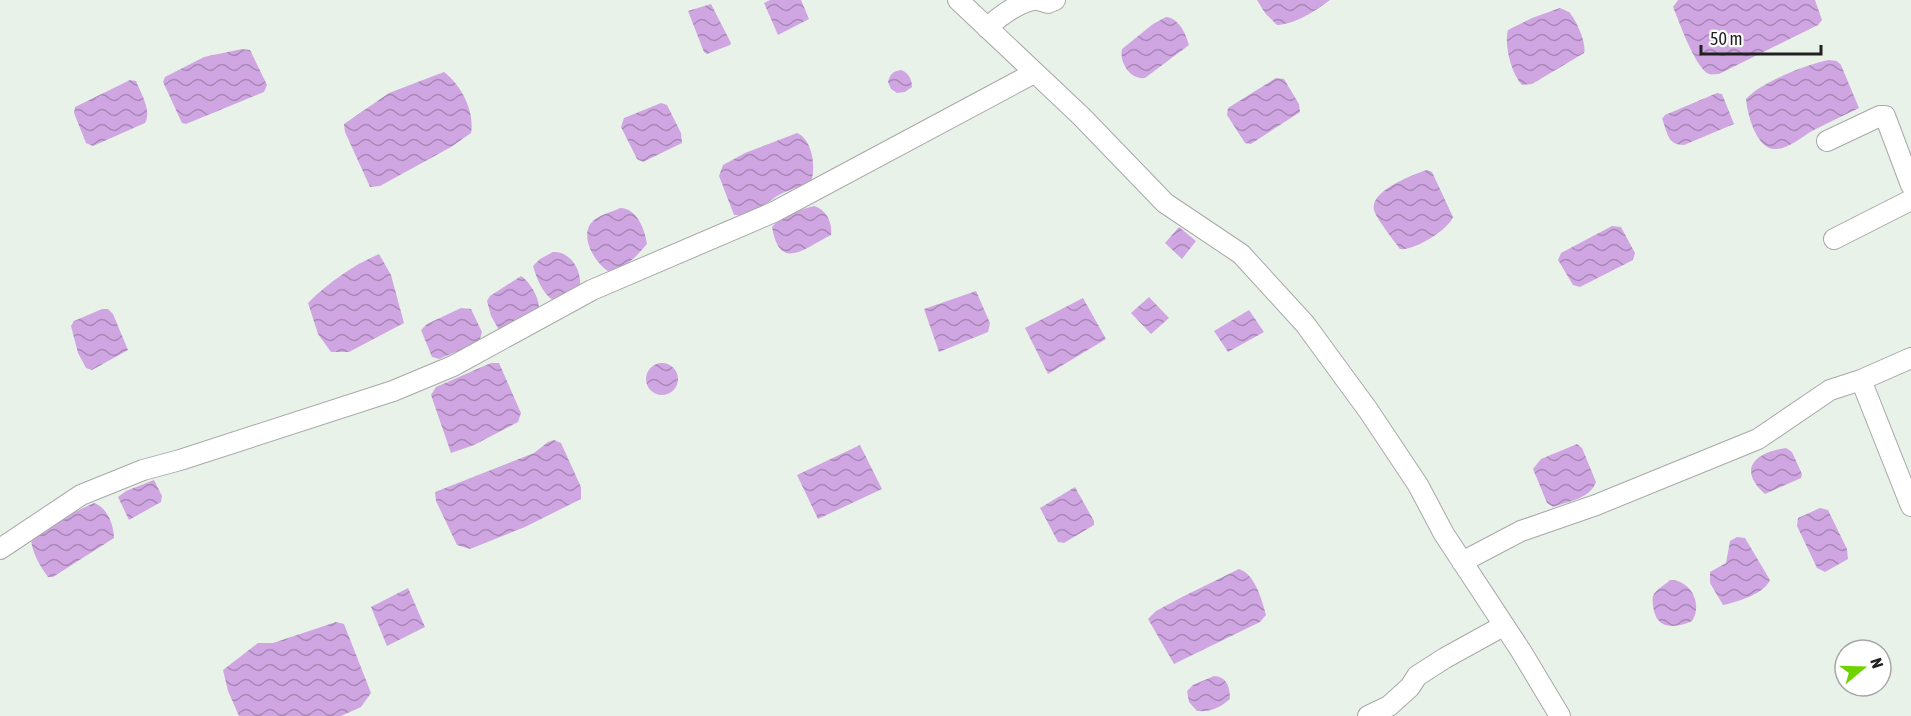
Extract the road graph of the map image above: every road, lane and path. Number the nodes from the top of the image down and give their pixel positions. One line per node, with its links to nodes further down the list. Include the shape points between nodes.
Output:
1 (958, 0): 5 (street)
2 (1033, 0): 5 (street, via 1014,8)
3 (1038, 0): 4 (street)
4 (1055, 0)
5 (987, 28): 6 (street)
6 (1034, 73): 14 (street, via 794,201 592,290 453,366 393,391 102,486 81,495); 15 (street, via 1165,202 1241,254 1305,324 1418,485)
7 (1827, 141): 8 (street, via 1885,116)
8 (1911, 185)
9 (1911, 200): 10 (street)
10 (1834, 238)
11 (1911, 358): 12 (street)
12 (1861, 380): 13 (street); 15 (street, via 1830,390 1758,439 1521,531)
13 (1911, 506)
14 (0, 549)
15 (1462, 562): 16 (street)
16 (1503, 626): 17 (street, via 1417,676 1389,706); 18 (street)
17 (1368, 716)
18 (1560, 716)

